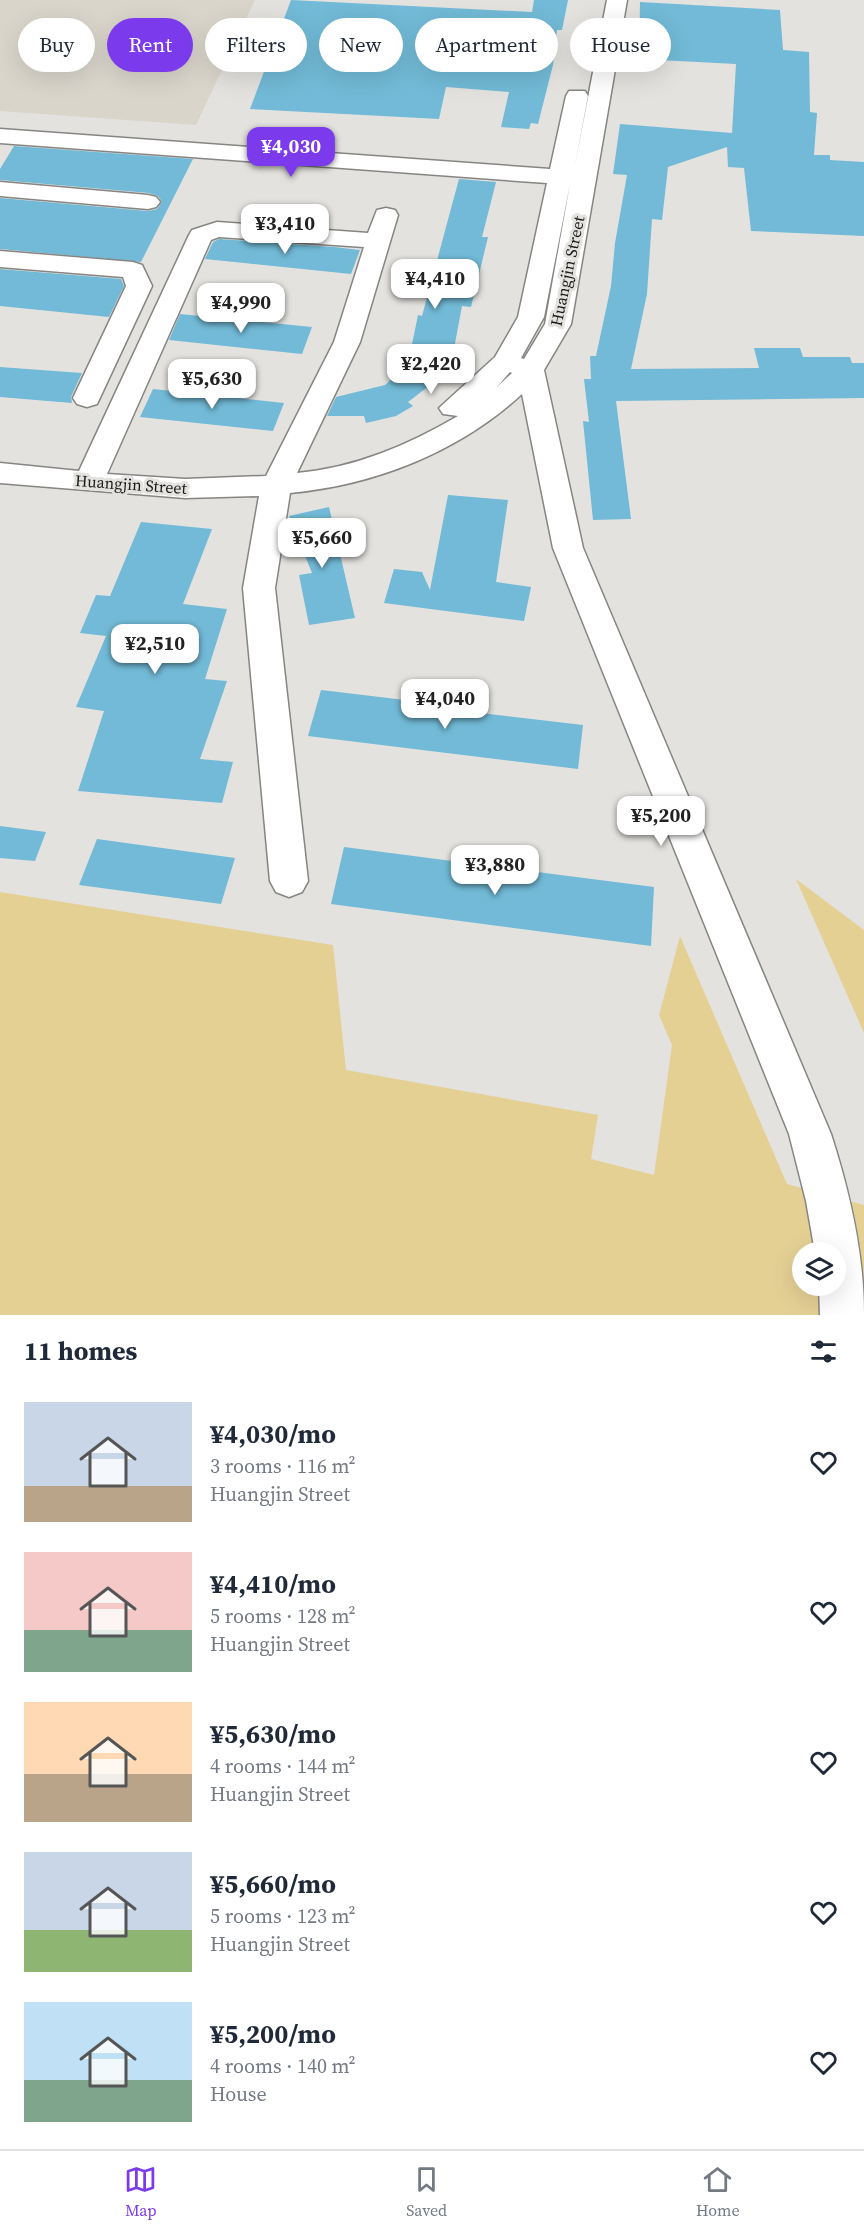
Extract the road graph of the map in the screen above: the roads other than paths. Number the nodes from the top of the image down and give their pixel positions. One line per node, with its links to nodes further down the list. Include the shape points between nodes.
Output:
1 (597, 0): 4 (street, Huangjin Street)
2 (616, 0): 4 (street, Huangjin Street)
3 (0, 136): 4 (street)
4 (573, 178): 10 (street, Huangjin Street, via 558,324 548,348)
5 (0, 189): 6 (street)
6 (148, 202)
7 (386, 214): 8 (street)
8 (378, 242): 14 (street, via 217,229 201,235); 15 (street, via 347,342)
9 (0, 259): 11 (street, via 133,270 139,286)
10 (518, 366): 15 (street, Huangjin Street, via 503,397 423,448 377,467 330,478); 17 (street, via 568,548 810,1134 838,1240)
11 (87, 398)
12 (0, 454): 14 (street, Huangjin Street)
13 (0, 473): 14 (street, Huangjin Street)
14 (93, 473): 15 (street, Huangjin Street, via 216,489)
15 (282, 475): 16 (street, via 258,588)
16 (289, 881)
17 (843, 1315)

